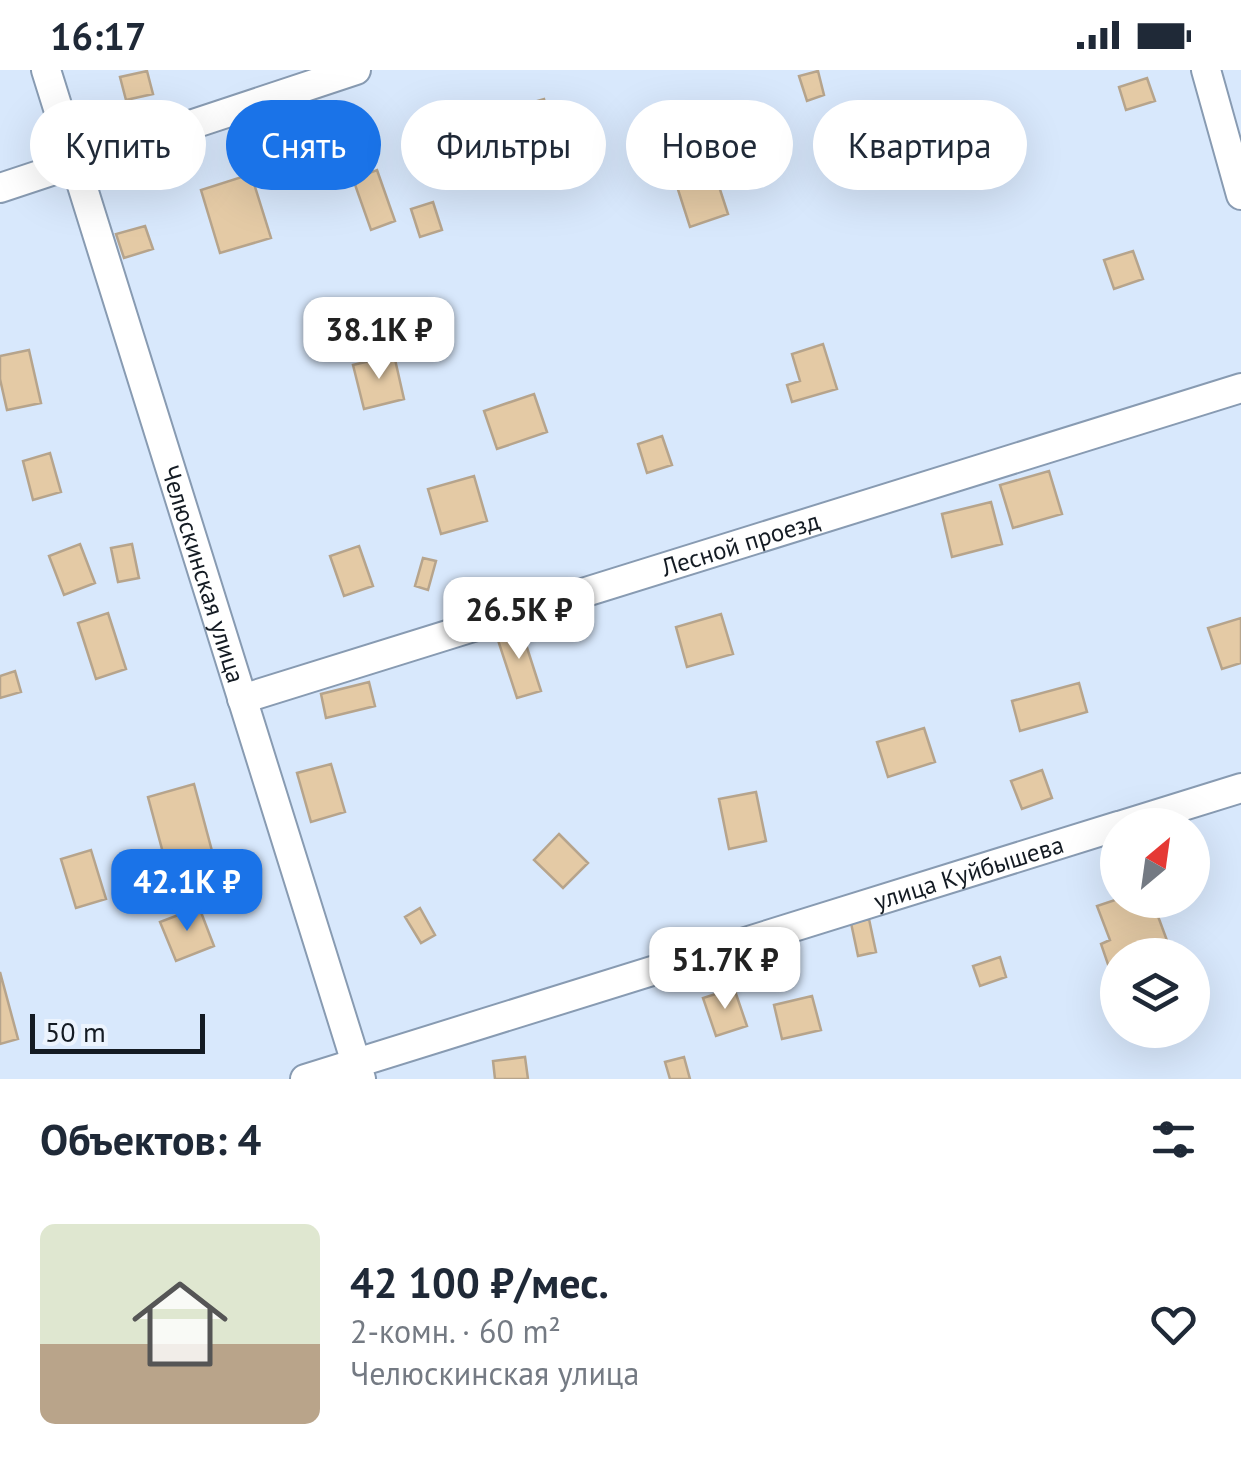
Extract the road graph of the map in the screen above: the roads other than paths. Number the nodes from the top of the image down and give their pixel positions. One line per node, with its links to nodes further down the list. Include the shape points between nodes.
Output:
1 (46, 70): 4 (street, Челюскинская улица)
2 (356, 70): 5 (street)
3 (1206, 70): 9 (street)
4 (55, 100)
5 (206, 120)
6 (30, 178): 7 (street)
7 (0, 188)
8 (83, 190): 11 (street, Челюскинская улица)
9 (1241, 195)
10 (1241, 388): 11 (street, Лесной проезд)
11 (242, 699): 15 (street, Челюскинская улица)
12 (1241, 788): 13 (street, улица Куйбышева)
13 (1177, 808)
14 (1100, 832): 15 (street, улица Куйбышева)
15 (359, 1072): 16 (street, улица Куйбышева)
16 (305, 1079)

